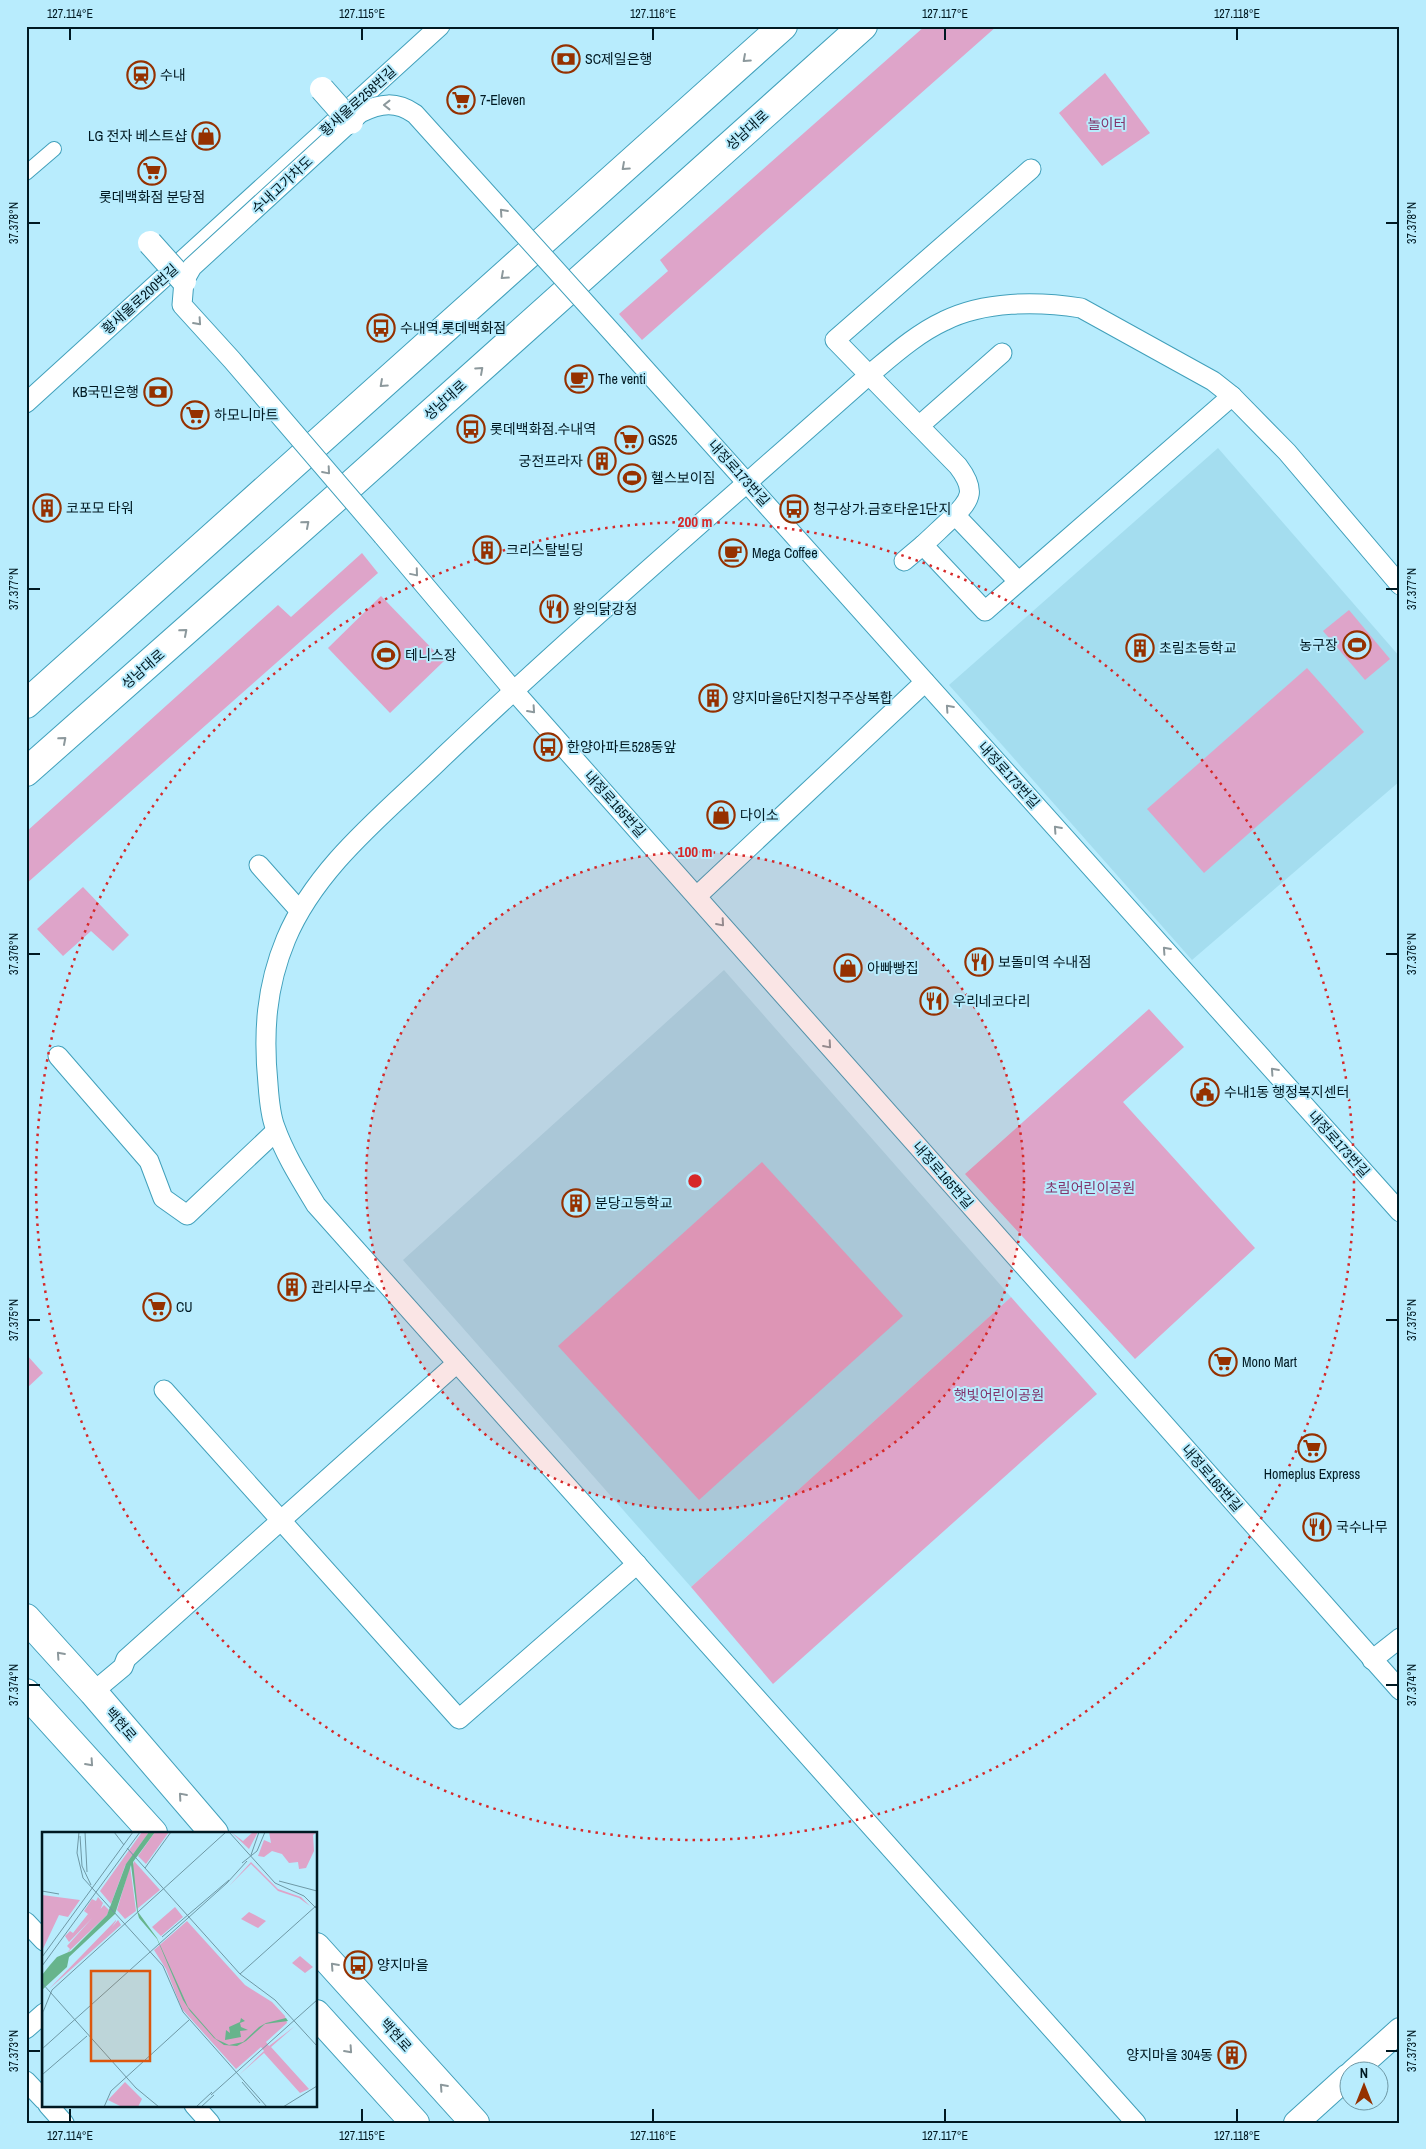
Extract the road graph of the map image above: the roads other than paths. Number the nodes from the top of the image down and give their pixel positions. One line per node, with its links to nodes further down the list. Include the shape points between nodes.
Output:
1 (440, 26): 9 (street, 황새울로258번길)
2 (783, 26): 26 (main road, one-way to 26)
3 (862, 26): 27 (main road, 성남대로, one-way to 3)
4 (322, 89): 5 (street, bridge)
5 (351, 122): 11 (street, 수내고가차도, bridge, via 192,267); 12 (street, 수내고가차도, one-way to 5, bridge, via 415,114 404,106 375,106)
6 (54, 149): 8 (street)
7 (1031, 169): 14 (street, via 836,340)
8 (26, 173)
9 (253, 196): 16 (street, 황새울로200번길)
10 (150, 243): 11 (street, bridge)
11 (184, 281): 25 (street, 내정로165번길, one-way to 25, bridge, via 182,305)
12 (618, 339): 18 (street, 내정로173번길)
13 (1002, 353): 17 (street)
14 (869, 376): 15 (street, via 905,346 943,321 962,313 1013,305 1058,304 1081,308 1213,381); 17 (street); 18 (street)
15 (1232, 396): 22 (street); 23 (street, via 1287,452)
16 (26, 403)
17 (919, 426): 19 (street, via 966,476 970,488 967,504)
18 (748, 483): 24 (street, 내정로173번길); 25 (street)
19 (954, 516): 20 (street); 22 (street)
20 (923, 545): 21 (street); 22 (street, via 986,611)
21 (904, 561)
22 (1018, 581)
23 (1400, 585)
24 (925, 682): 29 (street); 33 (street, 내정로173번길, one-way to 24)
25 (514, 691): 29 (street, 내정로165번길, one-way to 29); 30 (street, via 350,847)
26 (26, 704)
27 (26, 772)
28 (259, 865): 30 (street)
29 (697, 896): 40 (street, 내정로165번길, one-way to 40)
30 (299, 910): 32 (street, via 276,966 265,1024 269,1094)
31 (58, 1056): 32 (street, via 149,1162 163,1198 187,1215)
32 (276, 1131): 34 (street, via 316,1205)
33 (1400, 1212)
34 (457, 1363): 36 (street); 37 (street)
35 (164, 1390): 36 (street)
36 (283, 1520): 37 (street, via 459,1719); 42 (street)
37 (637, 1564): 63 (street)
38 (26, 1618): 42 (main road, 백현로, one-way to 38)
39 (1400, 1638): 40 (street)
40 (1372, 1660): 41 (street, 내정로165번길)
41 (1400, 1690)
42 (93, 1692): 45 (main road, 백현로, one-way to 42)
43 (26, 1693): 44 (main road, one-way to 44)
44 (152, 1832)
45 (213, 1832)
46 (26, 1922): 47 (street)
47 (42, 1939)
48 (318, 1949): 62 (main road, 백현로, one-way to 48)
49 (42, 2015): 51 (street)
50 (318, 2016): 61 (main road, one-way to 61)
51 (26, 2029)
52 (1400, 2030): 53 (street)
53 (1364, 2062)
54 (26, 2081): 56 (street)
55 (1338, 2085): 64 (street)
56 (42, 2098)
57 (49, 2106): 59 (street)
58 (195, 2106): 60 (street)
59 (64, 2123)
60 (210, 2123)
61 (415, 2123)
62 (475, 2123)
63 (1136, 2123)
64 (1296, 2123)

